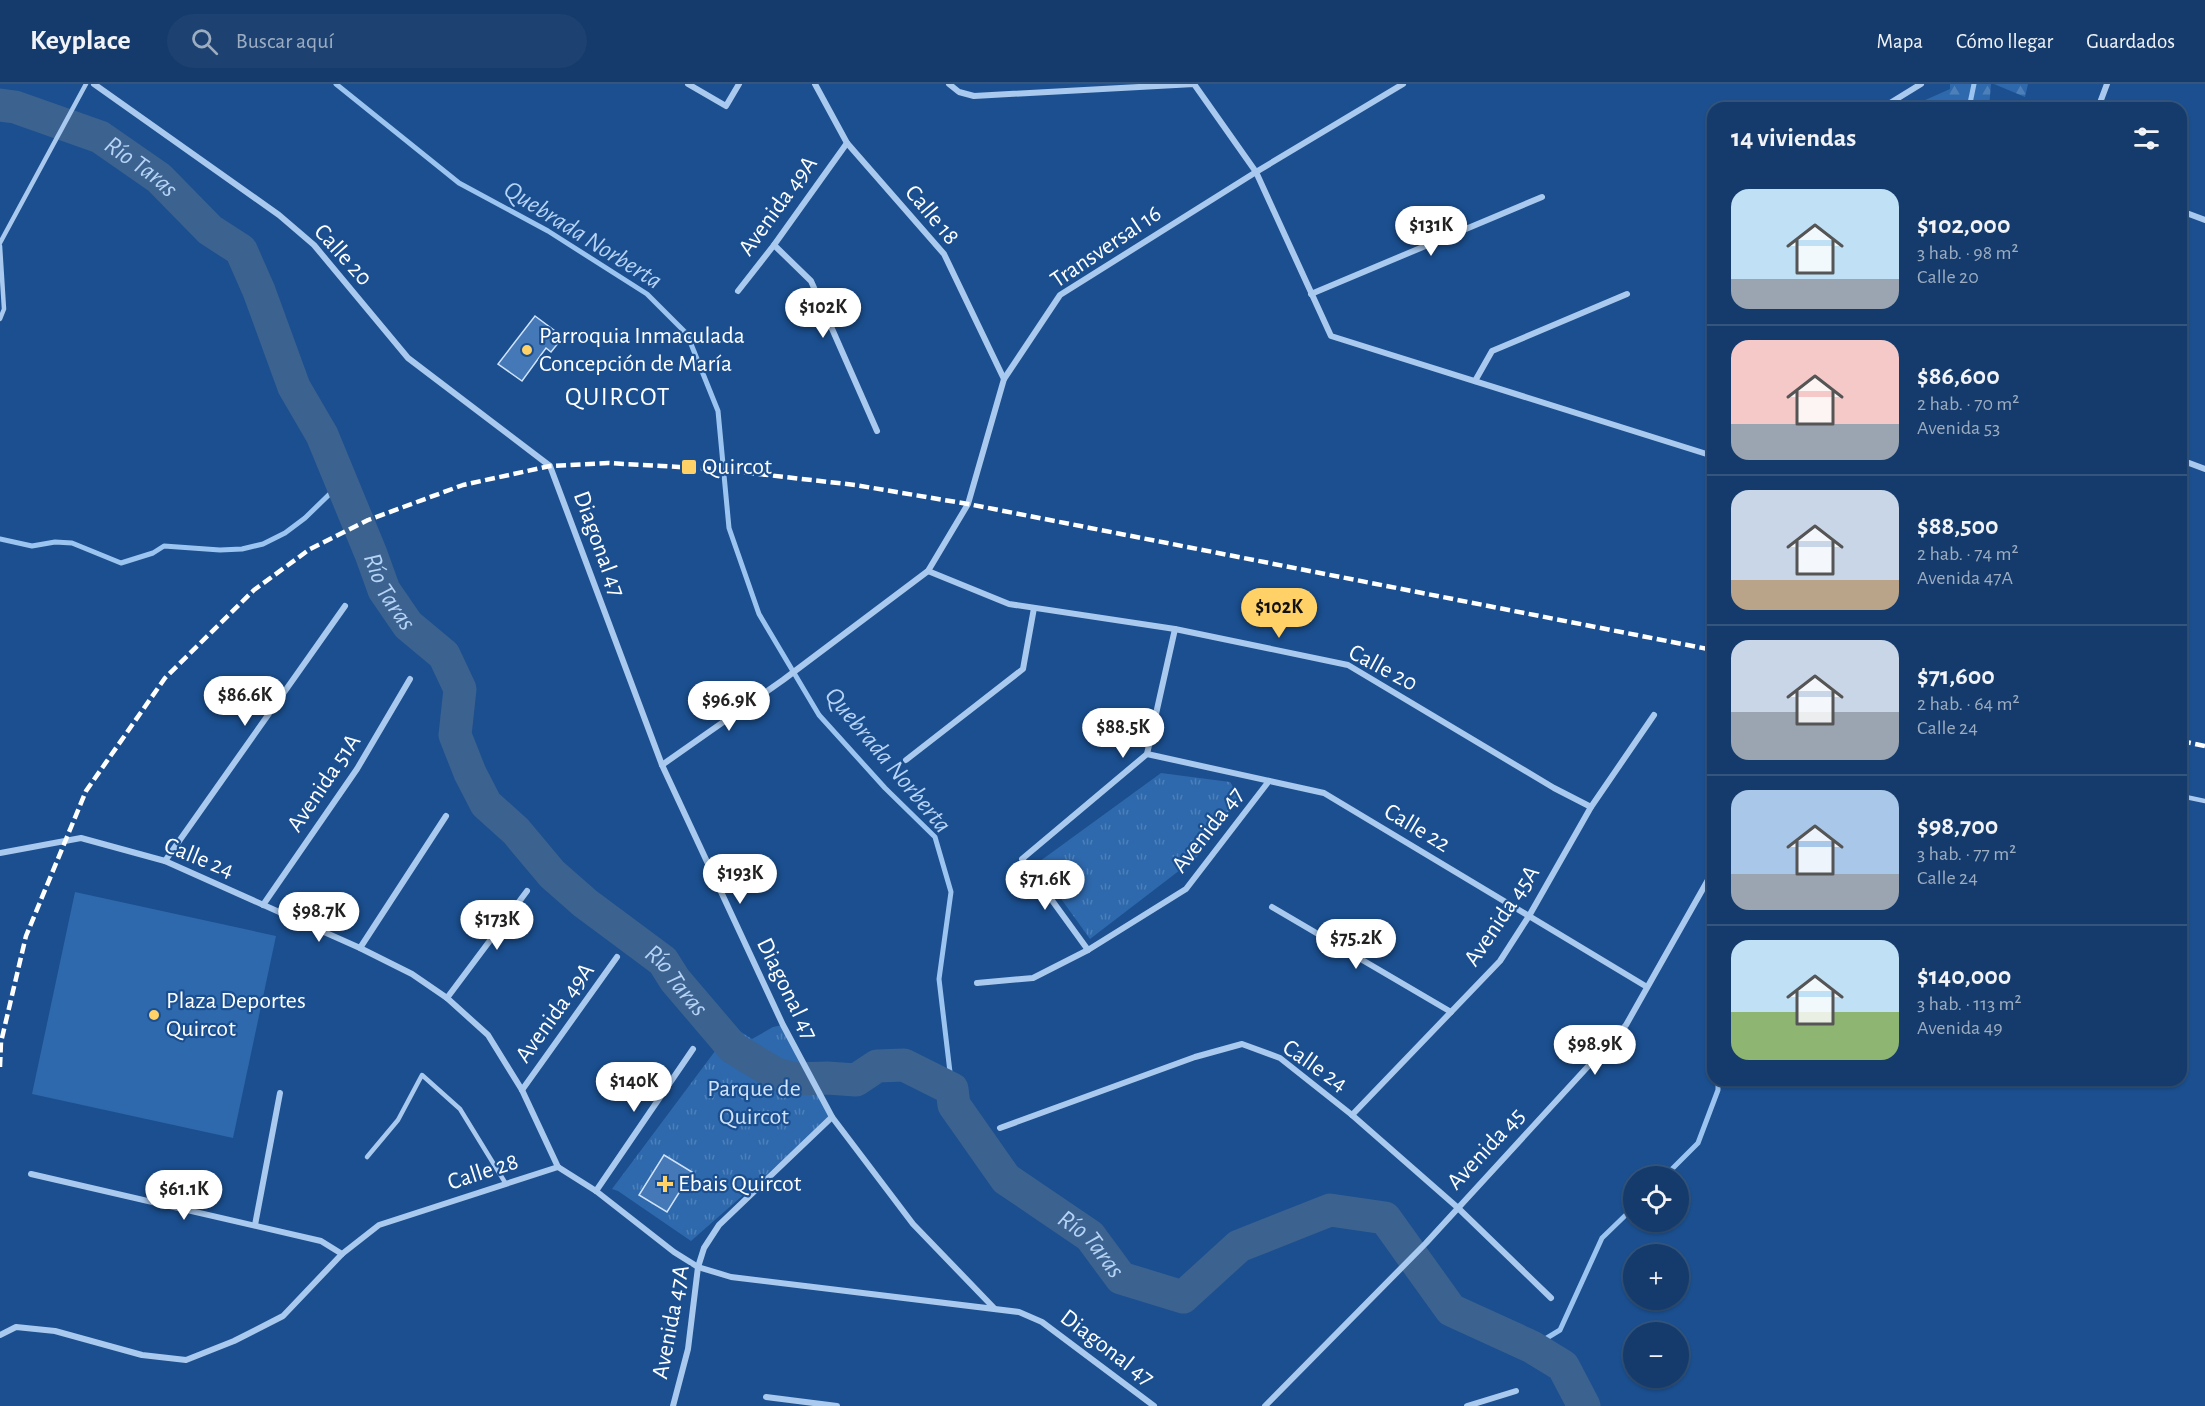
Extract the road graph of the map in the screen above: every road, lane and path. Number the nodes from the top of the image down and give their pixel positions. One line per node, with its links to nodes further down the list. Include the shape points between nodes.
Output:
1 (86, 84): 20 (lane)
2 (94, 84): 31 (street, Calle 20, via 279,215 314,245 408,358)
3 (688, 84): 4 (street, via 726,106)
4 (739, 84)
5 (815, 84): 15 (street, Calle 18)
6 (949, 84): 12 (street, via 974,96)
7 (1039, 84): 12 (street)
8 (1194, 84): 12 (street); 16 (street)
9 (1403, 84): 16 (street, Transversal 16)
10 (1921, 84): 13 (street)
11 (2107, 84): 14 (street)
12 (1040, 92)
13 (1892, 102)
14 (2100, 102)
15 (847, 143): 21 (street, Avenida 49A); 26 (street, Calle 18, via 944,254)
16 (1256, 172): 23 (street); 26 (street, Transversal 16, via 1059,295)
17 (1542, 197): 23 (street)
18 (2187, 213): 19 (street)
19 (2205, 220)
20 (0, 245): 25 (lane, via 4,309)
21 (774, 245): 22 (street, Avenida 49A); 28 (street, via 811,281)
22 (738, 291)
23 (1311, 294): 27 (street, via 1331,336)
24 (1627, 294): 27 (street, via 1492,351)
25 (0, 319)
26 (1004, 379): 33 (street, Transversal 16, via 968,504)
27 (1475, 381): 29 (street)
28 (877, 431)
29 (1707, 454)
30 (2187, 462): 32 (street)
31 (550, 466): 41 (street, Diagonal 47)
32 (2205, 469)
33 (928, 571): 35 (street, Calle 20, via 1009,604); 41 (street)
34 (345, 606): 48 (street)
35 (1034, 608): 36 (street, Calle 20); 40 (street, via 1023,669)
36 (1175, 629): 39 (street); 45 (street, Calle 20, via 1348,665)
37 (411, 679): 51 (street, Avenida 51A, via 357,769)
38 (1654, 715): 45 (street, Avenida 45A)
39 (1147, 754): 42 (street, Calle 22); 55 (street, via 1022,859)
40 (906, 759)
41 (662, 765): 65 (street, Diagonal 47, via 783,1025)
42 (1269, 781): 53 (street, Calle 22, via 1324,793); 55 (street, Avenida 47, via 1186,889)
43 (2187, 797): 44 (lane)
44 (2205, 801)
45 (1591, 807): 53 (street, Avenida 45A)
46 (446, 816): 54 (street)
47 (0, 853): 48 (street, Calle 24, via 81,838)
48 (165, 861): 51 (street, Calle 24)
49 (1707, 882): 58 (street, Avenida 45)
50 (527, 891): 59 (street)
51 (262, 905): 54 (street, Calle 24)
52 (1272, 907): 60 (street)
53 (1529, 916): 58 (street, Calle 22); 60 (street, Avenida 45A, via 1500,961)
54 (360, 948): 59 (street, Calle 24, via 412,974)
55 (1088, 950): 57 (street, Avenida 47, via 1033,978)
56 (617, 957): 62 (street, Avenida 49A)
57 (977, 983)
58 (1647, 987): 72 (street, Avenida 45, via 1626,1025)
59 (447, 998): 62 (street, Calle 24, via 488,1035)
60 (1451, 1012): 64 (street, Avenida 45A)
61 (693, 1049): 71 (street)
62 (522, 1090): 68 (street, Calle 24)
63 (280, 1093): 73 (street)
64 (1352, 1115): 66 (street, Calle 24, via 1280,1058 1242,1044 1195,1057); 72 (street, Calle 24)
65 (832, 1117): 75 (street, Avenida 47A, via 719,1225 704,1248); 77 (street, Diagonal 47, via 913,1224)
66 (1000, 1128)
67 (367, 1157): 70 (lane, via 398,1120 422,1075 460,1109)
68 (558, 1167): 70 (street, Calle 28); 71 (street)
69 (31, 1174): 73 (street)
70 (506, 1184): 74 (street, Calle 28, via 379,1225)
71 (596, 1191): 75 (street)
72 (1457, 1207): 76 (street, Calle 24); 85 (street, Avenida 45)
73 (255, 1225): 74 (street, via 321,1241)
74 (342, 1254): 78 (street, Calle 28, via 283,1316 186,1360 142,1355 55,1331 16,1328)
75 (698, 1268): 77 (street, via 731,1277); 82 (street, Avenida 47A, via 688,1349)
76 (1551, 1298)
77 (994, 1308): 84 (street, Diagonal 47, via 1019,1312 1042,1323)
78 (0, 1335)
79 (1516, 1391): 86 (street)
80 (766, 1396): 81 (street)
81 (783, 1402): 83 (street)
82 (673, 1406)
83 (837, 1406)
84 (1154, 1406)
85 (1265, 1406)
86 (1467, 1406)

